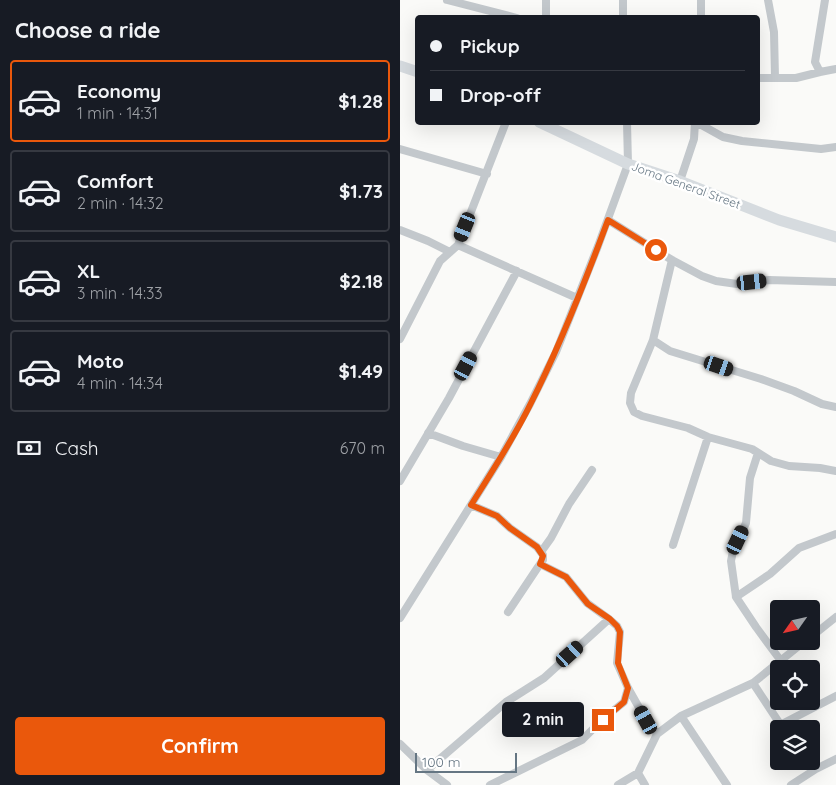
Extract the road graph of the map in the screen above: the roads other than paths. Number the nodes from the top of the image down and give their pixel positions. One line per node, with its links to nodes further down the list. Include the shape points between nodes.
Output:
1 (447, 0): 7 (street)
2 (546, 0): 8 (street)
3 (623, 0): 9 (street)
4 (701, 0): 10 (street)
5 (768, 0): 15 (street, via 774,32)
6 (824, 0): 14 (street, via 815,62)
7 (505, 15)
8 (546, 15)
9 (623, 15)
10 (701, 15)
11 (400, 66): 13 (street)
12 (836, 69): 14 (street)
13 (415, 71)
14 (820, 72): 15 (street, via 796,78)
15 (776, 77): 16 (street)
16 (760, 78)
17 (505, 125): 25 (street)
18 (545, 125): 24 (street, Joma General Street)
19 (626, 125): 24 (street)
20 (696, 125): 26 (street)
21 (701, 125): 22 (street, via 723,137 742,141 821,149)
22 (836, 147)
23 (400, 150): 25 (street)
24 (628, 164): 26 (street, Joma General Street); 27 (street)
25 (486, 174): 30 (street)
26 (680, 181): 29 (street, Joma General Street, via 779,220)
27 (608, 220): 32 (street); 35 (street)
28 (400, 230): 31 (street)
29 (836, 237)
30 (458, 245): 31 (street); 33 (street)
31 (450, 252): 36 (street, via 440,261)
32 (672, 260): 34 (street, via 702,276 737,284 770,280); 37 (street)
33 (517, 271): 35 (street); 39 (street)
34 (836, 282)
35 (577, 298): 42 (street, via 552,361)
36 (400, 339)
37 (653, 340): 38 (street, via 670,351 761,379); 40 (street, via 631,393 630,403 634,412)
38 (836, 407)
39 (428, 433): 42 (street); 45 (street)
40 (708, 437): 41 (street); 48 (street)
41 (758, 453): 44 (street, via 789,466); 51 (street, via 750,478 746,523 731,561)
42 (501, 457): 46 (street)
43 (592, 470): 49 (street)
44 (836, 472)
45 (400, 481)
46 (471, 505): 49 (street, via 497,516); 54 (street)
47 (836, 534): 51 (street, via 799,548 770,574)
48 (673, 545)
49 (541, 552): 50 (street, via 543,560)
50 (540, 564): 52 (street); 55 (street, via 566,577 588,604)
51 (736, 597): 58 (street)
52 (508, 612)
53 (836, 617): 56 (street)
54 (400, 618)
55 (610, 619): 62 (street, via 620,632 618,663); 71 (street, via 544,678 506,702)
56 (820, 629)
57 (795, 650): 59 (street)
58 (780, 660)
59 (782, 660)
60 (770, 670): 61 (street)
61 (753, 683): 64 (street); 65 (street)
62 (628, 688): 67 (street); 75 (street, via 624,702 582,740)
63 (836, 696): 66 (street)
64 (681, 716): 67 (street); 78 (street)
65 (777, 720)
66 (793, 720)
67 (657, 734): 73 (street)
68 (400, 744): 71 (street)
69 (836, 759): 70 (street)
70 (820, 767)
71 (427, 770): 74 (street)
72 (814, 770): 79 (street)
73 (638, 773): 76 (street); 77 (street)
74 (447, 785)
75 (490, 785)
76 (618, 785)
77 (645, 785)
78 (727, 785)
79 (791, 785)

